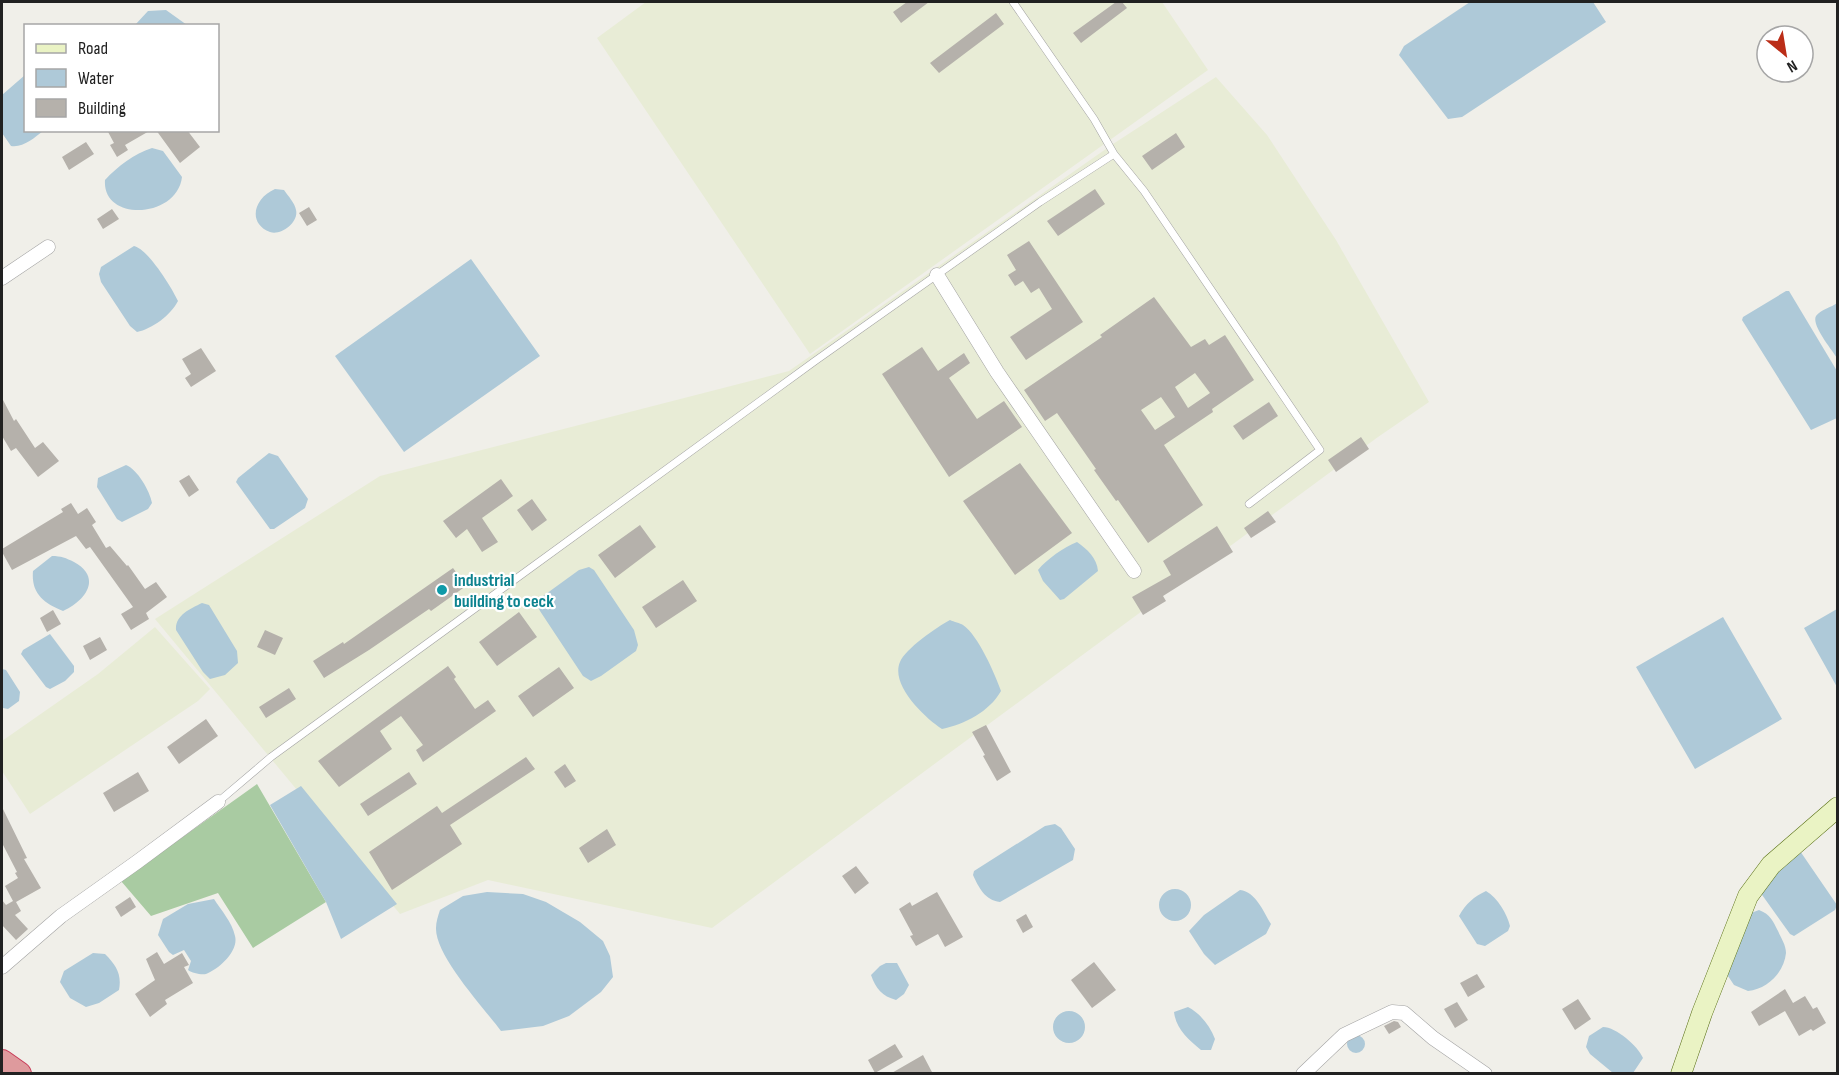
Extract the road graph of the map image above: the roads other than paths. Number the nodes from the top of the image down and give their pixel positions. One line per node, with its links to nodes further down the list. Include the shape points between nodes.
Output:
1 (1013, 2): 2 (lane)
2 (1114, 154): 4 (lane); 6 (lane, via 1144,191 1320,450)
3 (48, 247): 5 (street)
4 (937, 275): 7 (street, via 997,372); 8 (lane, via 271,757)
5 (2, 278)
6 (1249, 504)
7 (1134, 571)
8 (218, 802): 10 (street, via 61,916)
9 (1838, 807): 15 (street, via 1771,865 1748,896)
10 (2, 967)
11 (2, 1062): 12 (highway)
12 (19, 1074)
13 (1303, 1074): 14 (street, via 1344,1035 1392,1012 1404,1013)
14 (1485, 1074)
15 (1681, 1074)

